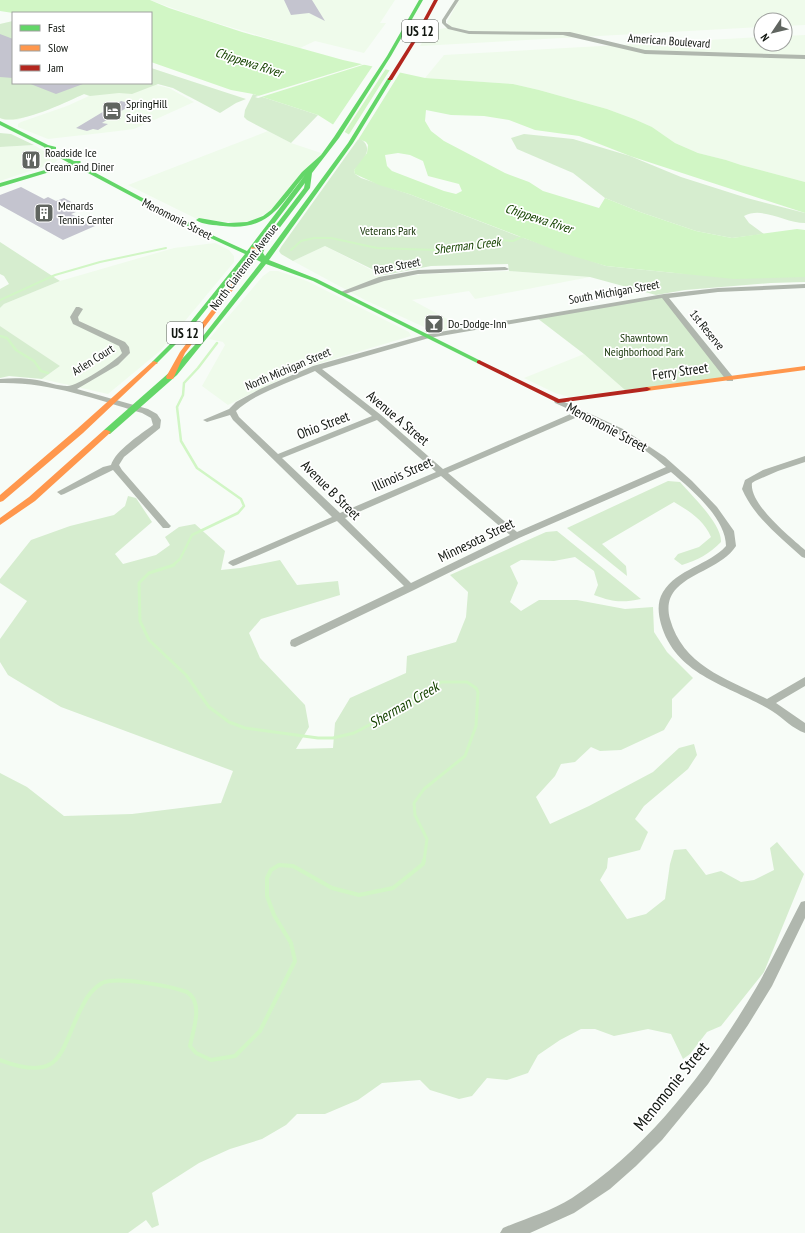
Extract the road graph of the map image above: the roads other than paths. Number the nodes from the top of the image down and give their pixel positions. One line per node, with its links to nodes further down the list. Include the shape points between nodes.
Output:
1 (421, 0): 6 (main road, North Clairemont Avenue / US 12)
2 (457, 0): 4 (street, American Boulevard, via 444,23 463,32 562,33 645,52)
3 (434, 2): 11 (main road, North Clairemont Avenue / US 12, via 424,24 350,142)
4 (805, 57)
5 (0, 123): 7 (main road, Menomonie Street, via 54,148)
6 (324, 154): 9 (main road, via 265,217 231,225); 10 (main road, North Clairemont Avenue / US 12)
7 (73, 161): 8 (main road); 9 (main road, Menomonie Street); 10 (main road, Menomonie Street)
8 (0, 183)
9 (199, 220): 10 (main road, Menomonie Street)
10 (254, 252): 11 (main road); 18 (main road, North Clairemont Avenue / US 12); 22 (main road, via 251,262 232,289 182,353)
11 (268, 258): 14 (main road, Menomonie Street); 22 (main road, North Clairemont Avenue / US 12)
12 (505, 269): 14 (street, Race Street, via 418,272 382,279)
13 (805, 286): 15 (street, South Michigan Street, via 718,290)
14 (342, 293): 17 (main road, Menomonie Street)
15 (664, 296): 17 (street, South Michigan Street); 23 (street, 1st Reserve)
16 (79, 309): 26 (street, Arlen Court, via 74,317 76,322 122,344 126,353 122,359)
17 (428, 336): 19 (street, North Michigan Street); 27 (main road, Menomonie Street)
18 (175, 342): 21 (main road); 28 (main road, North Clairemont Avenue / US 12)
19 (316, 368): 30 (street, North Michigan Street, via 256,395); 32 (street, Avenue A Street)
20 (805, 368): 23 (main road, Ferry Street)
21 (154, 377)
22 (170, 377): 29 (main road, North Clairemont Avenue / US 12)
23 (730, 378): 27 (main road, Ferry Street)
24 (0, 381): 26 (street, via 28,381)
25 (144, 386): 29 (main road, via 132,400)
26 (68, 390): 28 (street)
27 (558, 401): 31 (street, Menomonie Street)
28 (112, 402): 29 (street); 38 (main road, via 118,410 116,413 74,454); 41 (main road, North Clairemont Avenue / US 12)
29 (135, 408): 36 (street, via 153,415 158,426 121,455); 38 (main road, North Clairemont Avenue / US 12)
30 (232, 411): 33 (street, North Michigan Street); 34 (street, Avenue B Street, via 236,418)
31 (582, 412): 37 (street, Menomonie Street, via 641,443); 39 (street, Illinois Street)
32 (378, 417): 34 (street, Ohio Street); 39 (street, Avenue A Street)
33 (207, 420)
34 (277, 456): 42 (street, Avenue B Street)
35 (805, 459): 46 (street, via 754,478 747,484 746,489 756,507)
36 (116, 466): 40 (street); 44 (street)
37 (672, 468): 45 (street, Minnesota Street); 51 (street, Menomonie Street, via 723,522 728,530 731,546 729,550 668,590 662,607 665,622 678,650 691,664)
38 (66, 469): 43 (main road, North Clairemont Avenue / US 12, via 32,499)
39 (442, 472): 42 (street, Illinois Street); 45 (street, Avenue A Street)
40 (61, 492)
41 (0, 499)
42 (338, 518): 47 (street, Illinois Street); 48 (street, Avenue B Street)
43 (0, 522)
44 (166, 526)
45 (516, 536): 48 (street, Minnesota Street)
46 (805, 555)
47 (233, 563)
48 (411, 588): 49 (street, Minnesota Street)
49 (295, 644)
50 (805, 681): 51 (street)
51 (767, 704): 52 (street, Menomonie Street, via 792,718)
52 (805, 729)
53 (805, 906): 54 (street, Menomonie Street, via 762,992 721,1054 680,1108 636,1157 604,1185 578,1203 533,1225)
54 (508, 1233)

